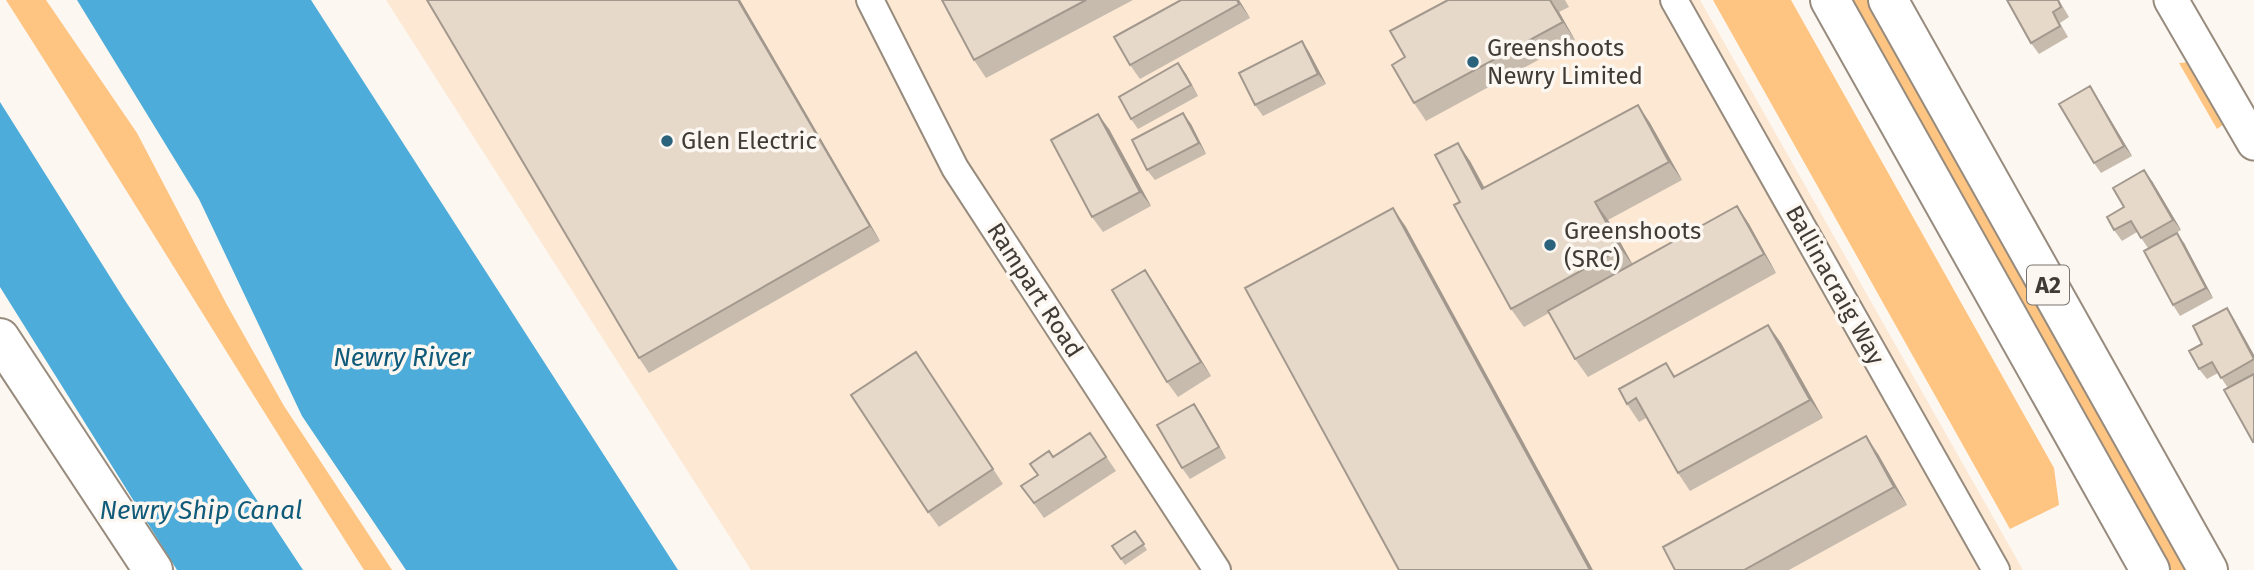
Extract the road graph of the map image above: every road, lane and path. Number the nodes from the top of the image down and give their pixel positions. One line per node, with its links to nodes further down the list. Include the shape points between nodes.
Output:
1 (870, 0): 9 (street, Rampart Road, via 955,168)
2 (1674, 0): 10 (street, Ballinacraig Way)
3 (1830, 0): 11 (main road, A2)
4 (1888, 0): 12 (main road, A2)
5 (2171, 0): 6 (street)
6 (2254, 143)
7 (0, 338): 8 (main road)
8 (153, 570)
9 (1217, 570)
10 (1996, 570)
11 (2150, 570)
12 (2208, 570)

